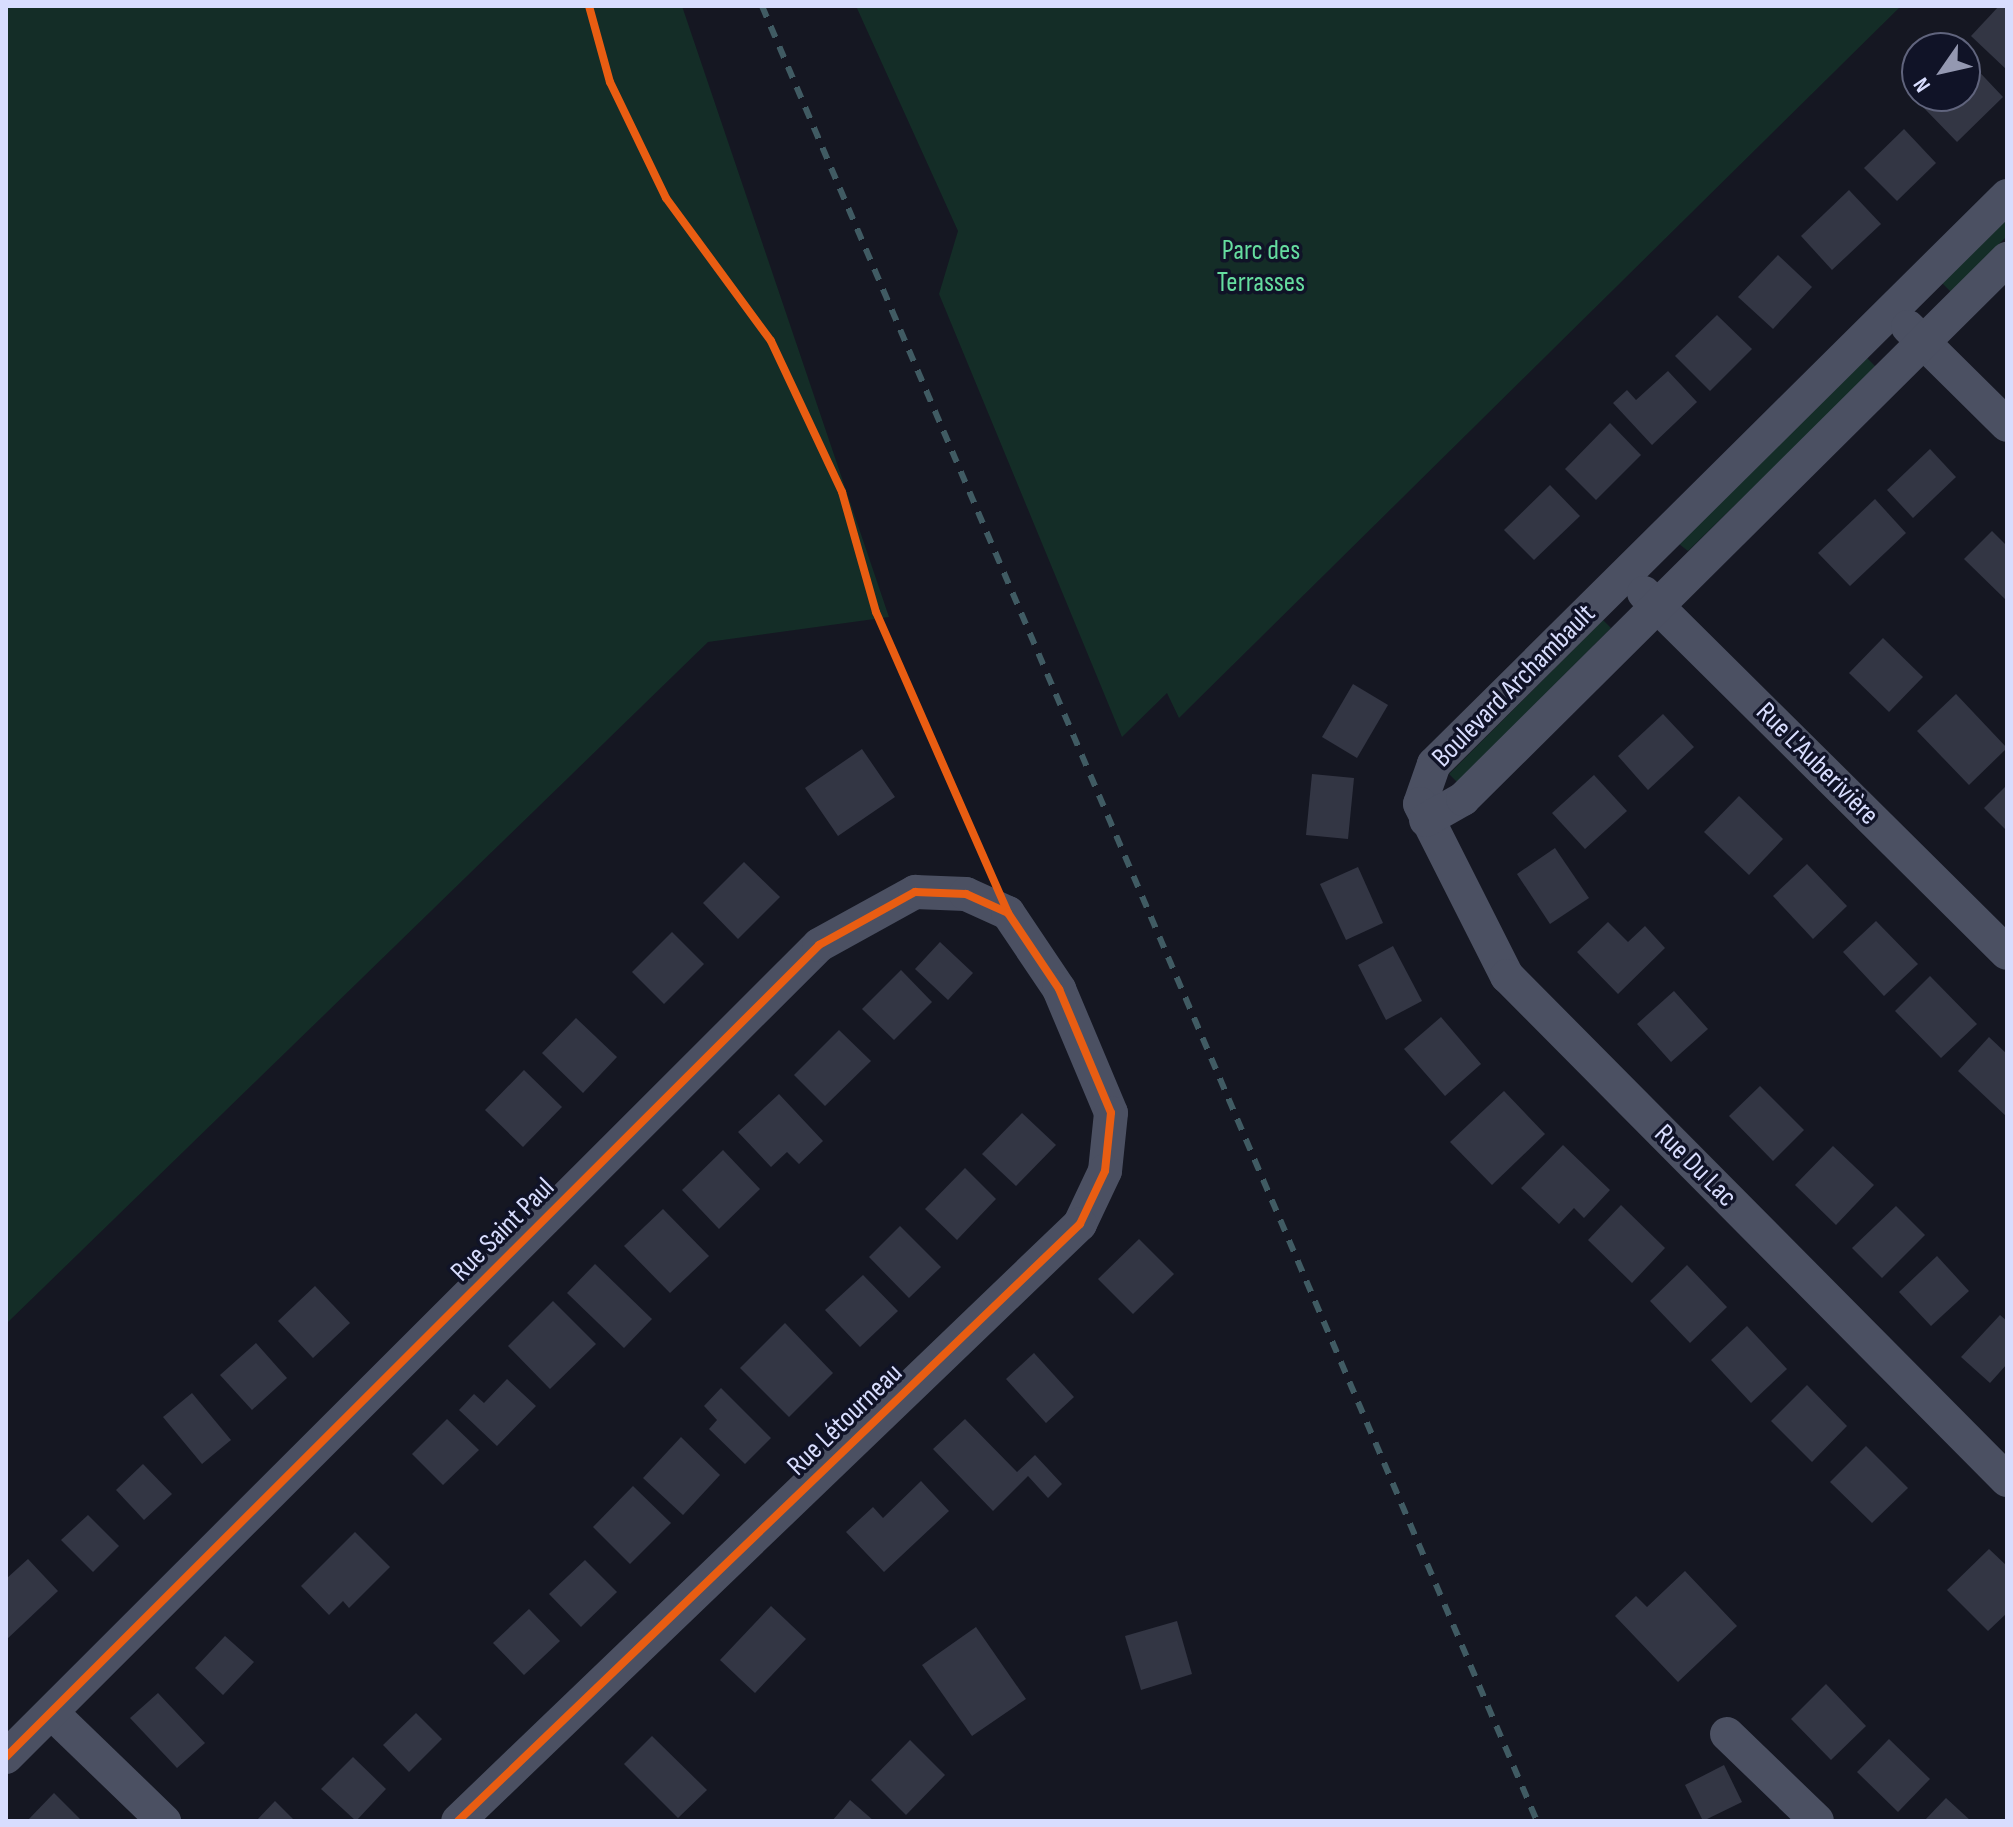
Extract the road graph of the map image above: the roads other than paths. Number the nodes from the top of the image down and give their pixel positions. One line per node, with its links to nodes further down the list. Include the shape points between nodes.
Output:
1 (2007, 196): 3 (street, Boulevard Archambault)
2 (2007, 259): 4 (street, Boulevard Archambault)
3 (1892, 311): 4 (street); 6 (street, Boulevard Archambault)
4 (1923, 342): 5 (street); 7 (street, Boulevard Archambault)
5 (2007, 425)
6 (1626, 575): 7 (street, Rue L'Auberivière); 8 (street, Boulevard Archambault, via 1434,764 1420,793)
7 (1659, 607): 8 (street, Boulevard Archambault, via 1463,799); 9 (street, Rue L'Auberivière)
8 (1426, 820): 11 (street, Rue Du Lac, via 1507,976)
9 (2007, 953)
10 (1059, 989): 12 (street, Rue Saint Paul, via 1008,913 966,894 915,892 819,945); 16 (street, Rue Létourneau, via 1111,1113 1105,1171 1080,1224)
11 (2007, 1480)
12 (52, 1713): 14 (street, Rue Saint Paul); 15 (street)
13 (1727, 1734): 17 (street)
14 (6, 1757)
15 (164, 1821)
16 (458, 1821)
17 (1817, 1821)

